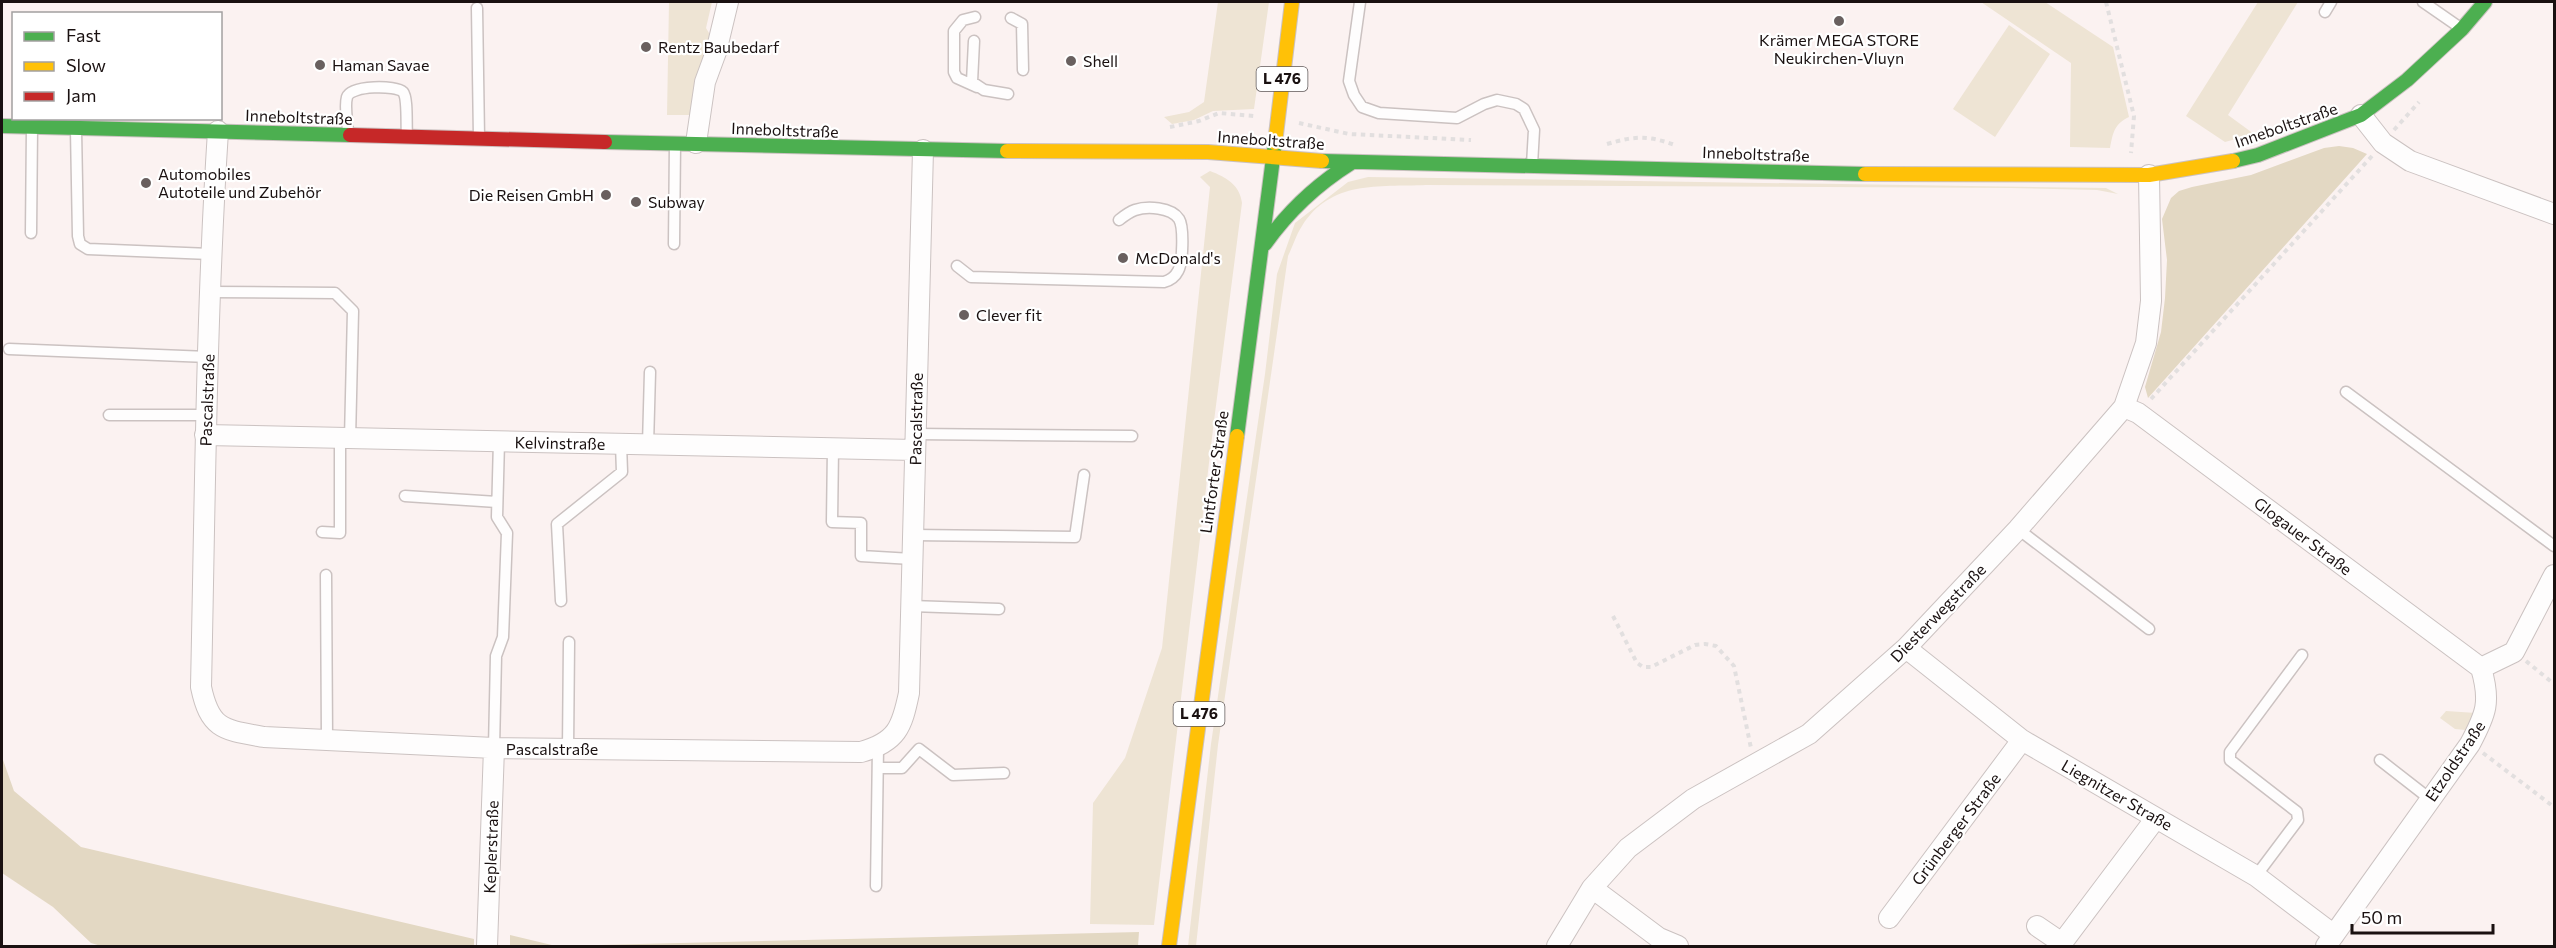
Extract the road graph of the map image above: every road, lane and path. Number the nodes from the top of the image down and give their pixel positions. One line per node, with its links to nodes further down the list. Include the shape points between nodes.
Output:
1 (728, 2): 26 (street, via 705,82)
2 (1292, 2): 29 (street, Lintforter Straße / L 476)
3 (1360, 2): 31 (lane, via 1349,81 1362,107 1379,113 1457,118 1497,100 1516,104 1524,109 1534,130)
4 (2106, 2): 32 (path, via 2134,116)
5 (2331, 2): 9 (lane)
6 (2423, 2): 12 (lane)
7 (2485, 2): 12 (street, Inneboltstraße)
8 (477, 8): 24 (lane)
9 (2325, 12)
10 (975, 17): 15 (lane, via 963,20 954,31 954,72 957,78)
11 (1011, 18): 14 (lane, via 1022,24 1024,31)
12 (2462, 29): 17 (street, Inneboltstraße, via 2407,80)
13 (974, 41): 15 (lane, via 972,82)
14 (1023, 70)
15 (977, 87): 16 (lane)
16 (1008, 94)
17 (2361, 115): 27 (street); 33 (street, Inneboltstraße, via 2258,155)
18 (2, 126): 19 (street, Inneboltstraße)
19 (32, 126): 20 (street, Inneboltstraße); 36 (lane)
20 (76, 127): 21 (street, Inneboltstraße); 39 (lane, via 80,244 88,249)
21 (218, 131): 22 (street, Inneboltstraße); 39 (street, Pascalstraße)
22 (348, 134): 23 (street, Inneboltstraße); 23 (lane, via 350,92 358,88 396,88 406,98)
23 (407, 136): 24 (street, Inneboltstraße)
24 (479, 138): 25 (street, Inneboltstraße)
25 (675, 143): 26 (street, Inneboltstraße); 37 (lane)
26 (696, 143): 28 (street, Inneboltstraße)
27 (2383, 143): 34 (street, via 2410,161); 46 (path)
28 (923, 150): 29 (street, Inneboltstraße); 53 (street, Pascalstraße)
29 (1273, 156): 30 (street, Inneboltstraße); 38 (street, Lintforter Straße / L 476)
30 (1351, 163): 31 (street, Inneboltstraße); 38 (street, via 1302,197)
31 (1532, 165): 32 (street, Inneboltstraße, via 1873,174)
32 (2129, 175): 33 (street, Inneboltstraße)
33 (2149, 175): 46 (street, Diesterwegstraße, via 2151,301)
34 (2554, 214)
35 (1119, 220): 40 (lane, via 1131,211 1146,208 1165,210 1179,219 1183,227 1180,267 1172,280 971,277)
36 (31, 233)
37 (674, 244)
38 (1262, 247): 98 (street, Lintforter Straße / L 476)
39 (210, 254): 41 (street, Pascalstraße)
40 (957, 266)
41 (209, 292): 43 (street, Pascalstraße); 51 (lane, via 335,293 353,311)
42 (9, 349): 43 (lane)
43 (208, 357): 48 (street, Pascalstraße)
44 (650, 372): 55 (lane)
45 (2346, 392): 63 (lane)
46 (2131, 410): 60 (street, Diesterwegstraße); 76 (street, Glogauer Straße)
47 (109, 415): 48 (lane)
48 (206, 415): 49 (street, Pascalstraße)
49 (205, 435): 51 (street, Kelvinstraße); 78 (street, Pascalstraße, via 201,687 206,711 218,724 238,732)
50 (1132, 436): 53 (lane)
51 (345, 438): 52 (street, Kelvinstraße); 61 (lane, via 340,533)
52 (499, 441): 54 (street, Kelvinstraße); 59 (lane)
53 (915, 442): 56 (street, Kelvinstraße); 62 (street, Pascalstraße)
54 (621, 444): 55 (street, Kelvinstraße); 67 (lane, via 622,472 557,524)
55 (648, 445): 56 (street, Kelvinstraße)
56 (833, 448): 64 (lane, via 832,522 861,523 861,556)
57 (1084, 475): 62 (lane, via 1075,537)
58 (405, 496): 59 (lane)
59 (497, 502): 82 (lane, via 497,517 507,533 503,637 496,656)
60 (2018, 529): 71 (lane); 73 (street, Diesterwegstraße)
61 (322, 532)
62 (913, 535): 64 (street, Pascalstraße)
63 (2554, 546)
64 (912, 559): 68 (street, Pascalstraße)
65 (326, 575): 78 (lane)
66 (2554, 575): 74 (street)
67 (561, 601)
68 (911, 606): 69 (lane); 81 (street, Pascalstraße, via 909,693 904,715 894,737)
69 (999, 609)
70 (1613, 616): 85 (path, via 1637,663 1643,667 1651,667 1695,645 1716,646 1734,666)
71 (2149, 629)
72 (569, 642): 83 (lane)
73 (1906, 648): 79 (street, Liegnitzer Straße); 85 (street, Diesterwegstraße, via 1809,735)
74 (2514, 652): 76 (street); 77 (path)
75 (2302, 655): 91 (lane, via 2230,752 2230,760 2297,812 2298,820)
76 (2481, 668): 80 (street, Etzoldstraße, via 2488,697 2486,715)
77 (2554, 684)
78 (327, 739): 82 (street, Pascalstraße)
79 (2022, 740): 90 (street, Liegnitzer Straße); 94 (street, Grünberger Straße)
80 (2470, 744): 88 (street, Etzoldstraße); 89 (path)
81 (878, 747): 83 (street, Pascalstraße, via 861,752); 86 (lane)
82 (494, 748): 83 (street, Pascalstraße); 97 (street, Keplerstraße)
83 (568, 749)
84 (2380, 760): 88 (lane)
85 (1754, 766): 93 (street, Diesterwegstraße, via 1693,799 1628,848)
86 (878, 768): 87 (lane, via 902,768 919,749 954,776); 92 (lane)
87 (1004, 773)
88 (2430, 799): 96 (street, Etzoldstraße)
89 (2554, 807)
90 (2156, 818): 91 (street, Liegnitzer Straße); 95 (street, via 2062,943)
91 (2256, 876): 96 (street, Liegnitzer Straße)
92 (876, 886)
93 (1592, 888): 99 (street, Diesterwegstraße); 100 (street, via 1659,938)
94 (1889, 918)
95 (2037, 926)
96 (2330, 941)
97 (488, 946)
98 (1169, 946)
99 (1557, 946)
100 (1678, 946)

